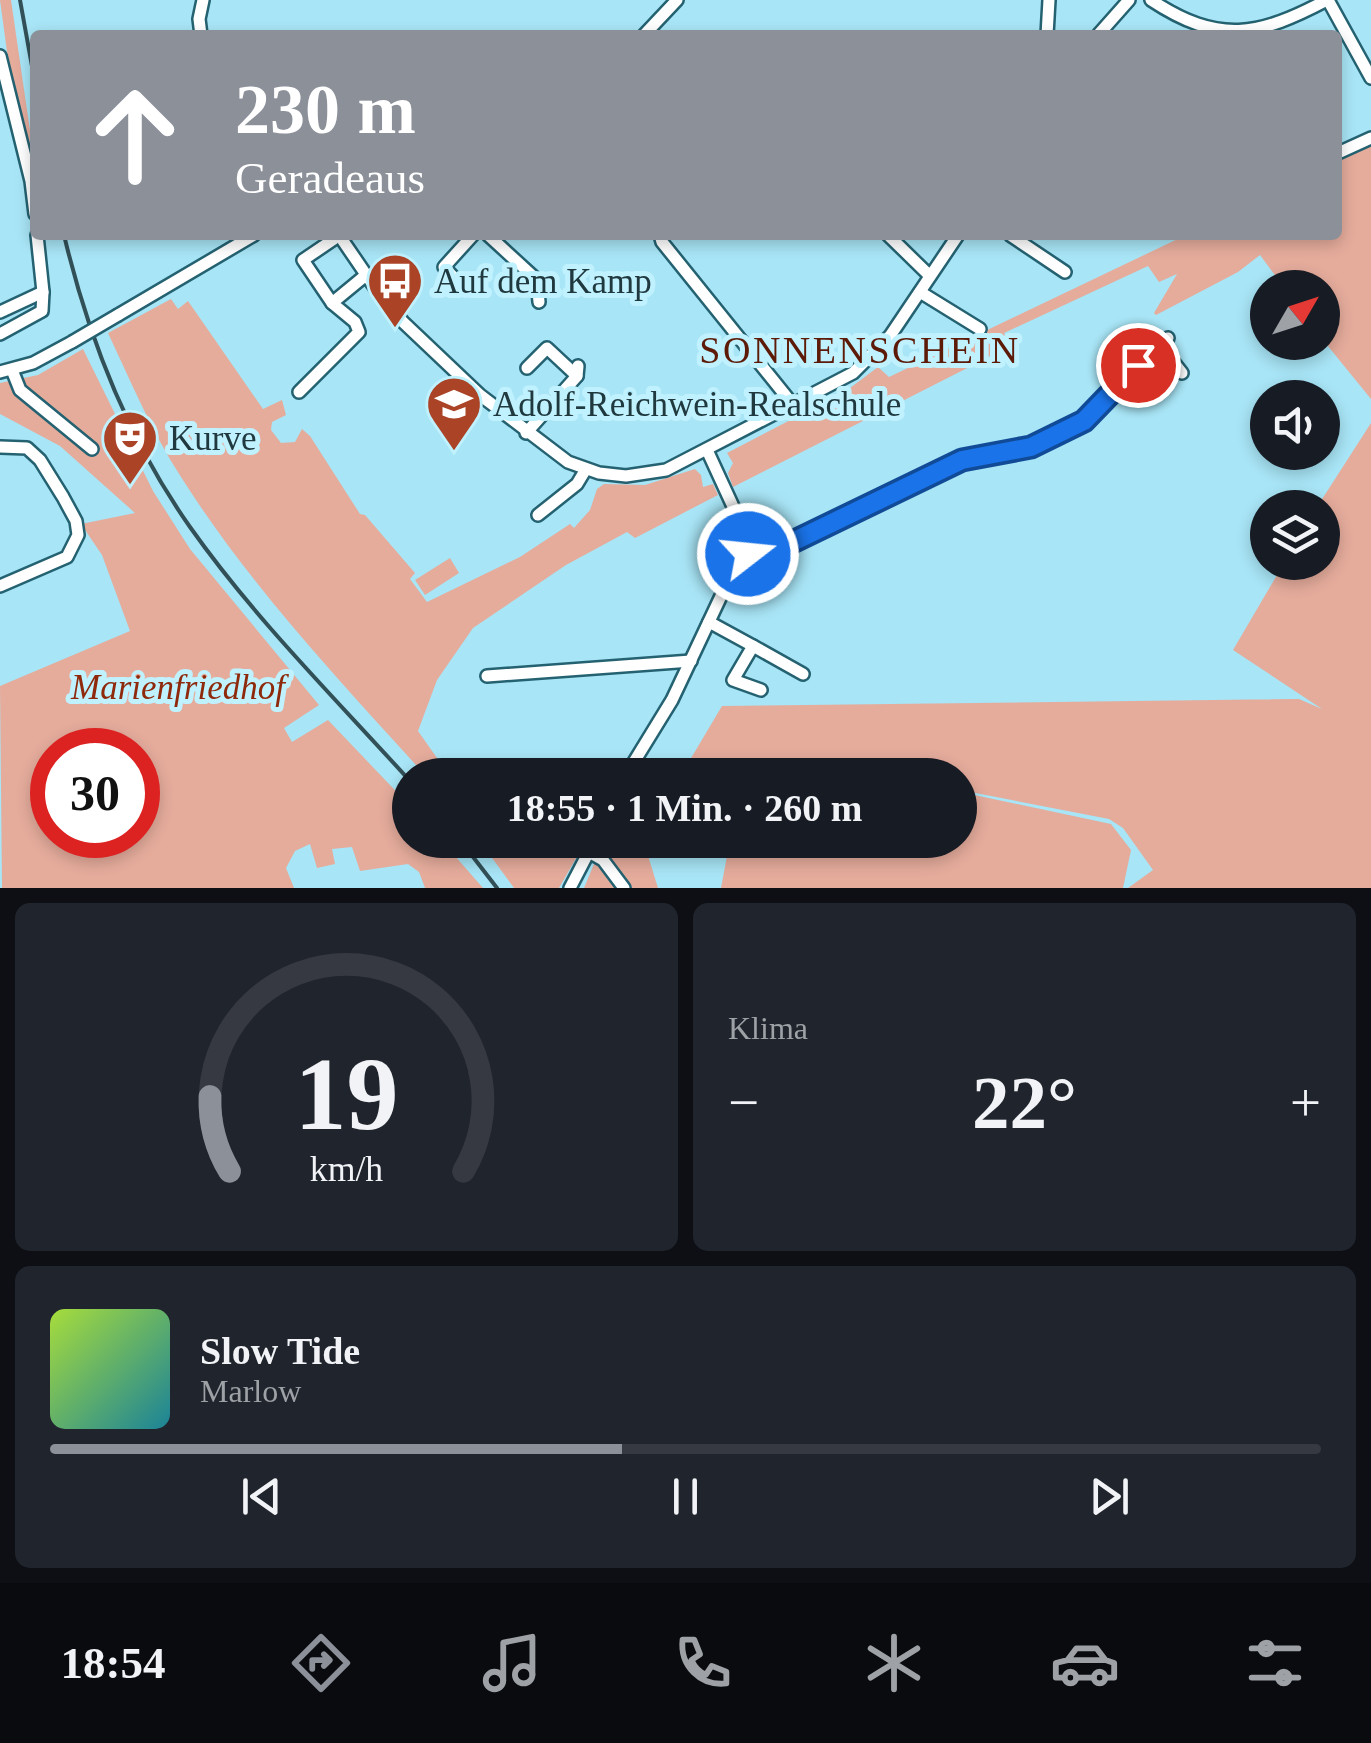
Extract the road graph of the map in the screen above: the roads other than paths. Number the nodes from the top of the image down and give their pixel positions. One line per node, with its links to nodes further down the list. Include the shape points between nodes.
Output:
1 (203, 0): 8 (street)
2 (677, 0): 9 (street)
3 (1049, 0): 10 (street)
4 (1129, 0): 11 (street)
5 (1150, 0): 12 (street)
6 (1328, 0): 7 (street); 15 (street)
7 (1287, 29)
8 (200, 30)
9 (649, 30)
10 (1048, 30)
11 (1102, 30)
12 (1222, 30)
13 (0, 56): 14 (street)
14 (2, 75): 18 (street)
15 (1371, 78)
16 (1371, 138): 17 (street)
17 (1342, 151)
18 (30, 177)
19 (38, 240): 33 (street)
20 (245, 240): 41 (street, bridge, via 72,342)
21 (332, 240): 35 (street, via 303,260)
22 (338, 240): 30 (street)
23 (469, 240): 32 (street, via 444,267)
24 (493, 240): 36 (street, via 537,280)
25 (661, 240): 44 (street)
26 (893, 240): 31 (street)
27 (955, 240): 31 (street)
28 (1017, 240): 29 (street)
29 (1065, 272)
30 (366, 275): 35 (street); 45 (street, via 435,356)
31 (930, 276): 34 (street)
32 (456, 280)
33 (44, 292): 37 (street); 39 (street, via 42,311)
34 (920, 292): 38 (street); 44 (street, via 866,363)
35 (332, 302): 43 (street, via 359,332)
36 (539, 302)
37 (0, 312)
38 (980, 329)
39 (0, 334)
40 (528, 368): 45 (street, via 547,348 577,371)
41 (6, 372): 47 (street)
42 (1182, 373): 51 (street, via 1164,342 1084,421 1031,447 962,460 776,550)
43 (299, 392)
44 (794, 406): 48 (street)
45 (526, 432): 49 (street)
46 (0, 447): 52 (street, via 27,448 40,460 78,535 68,558)
47 (92, 449)
48 (707, 450): 49 (street, via 650,474); 51 (street)
49 (586, 469): 50 (street)
50 (538, 514)
51 (748, 554): 53 (street)
52 (0, 586)
53 (709, 622): 54 (street); 55 (street)
54 (753, 646): 56 (street); 58 (street, via 733,680)
55 (691, 661): 57 (street); 59 (street)
56 (803, 674)
57 (487, 676)
58 (761, 690)
59 (636, 758)
60 (586, 858): 62 (street)
61 (601, 858): 63 (street)
62 (570, 888)
63 (624, 888)

